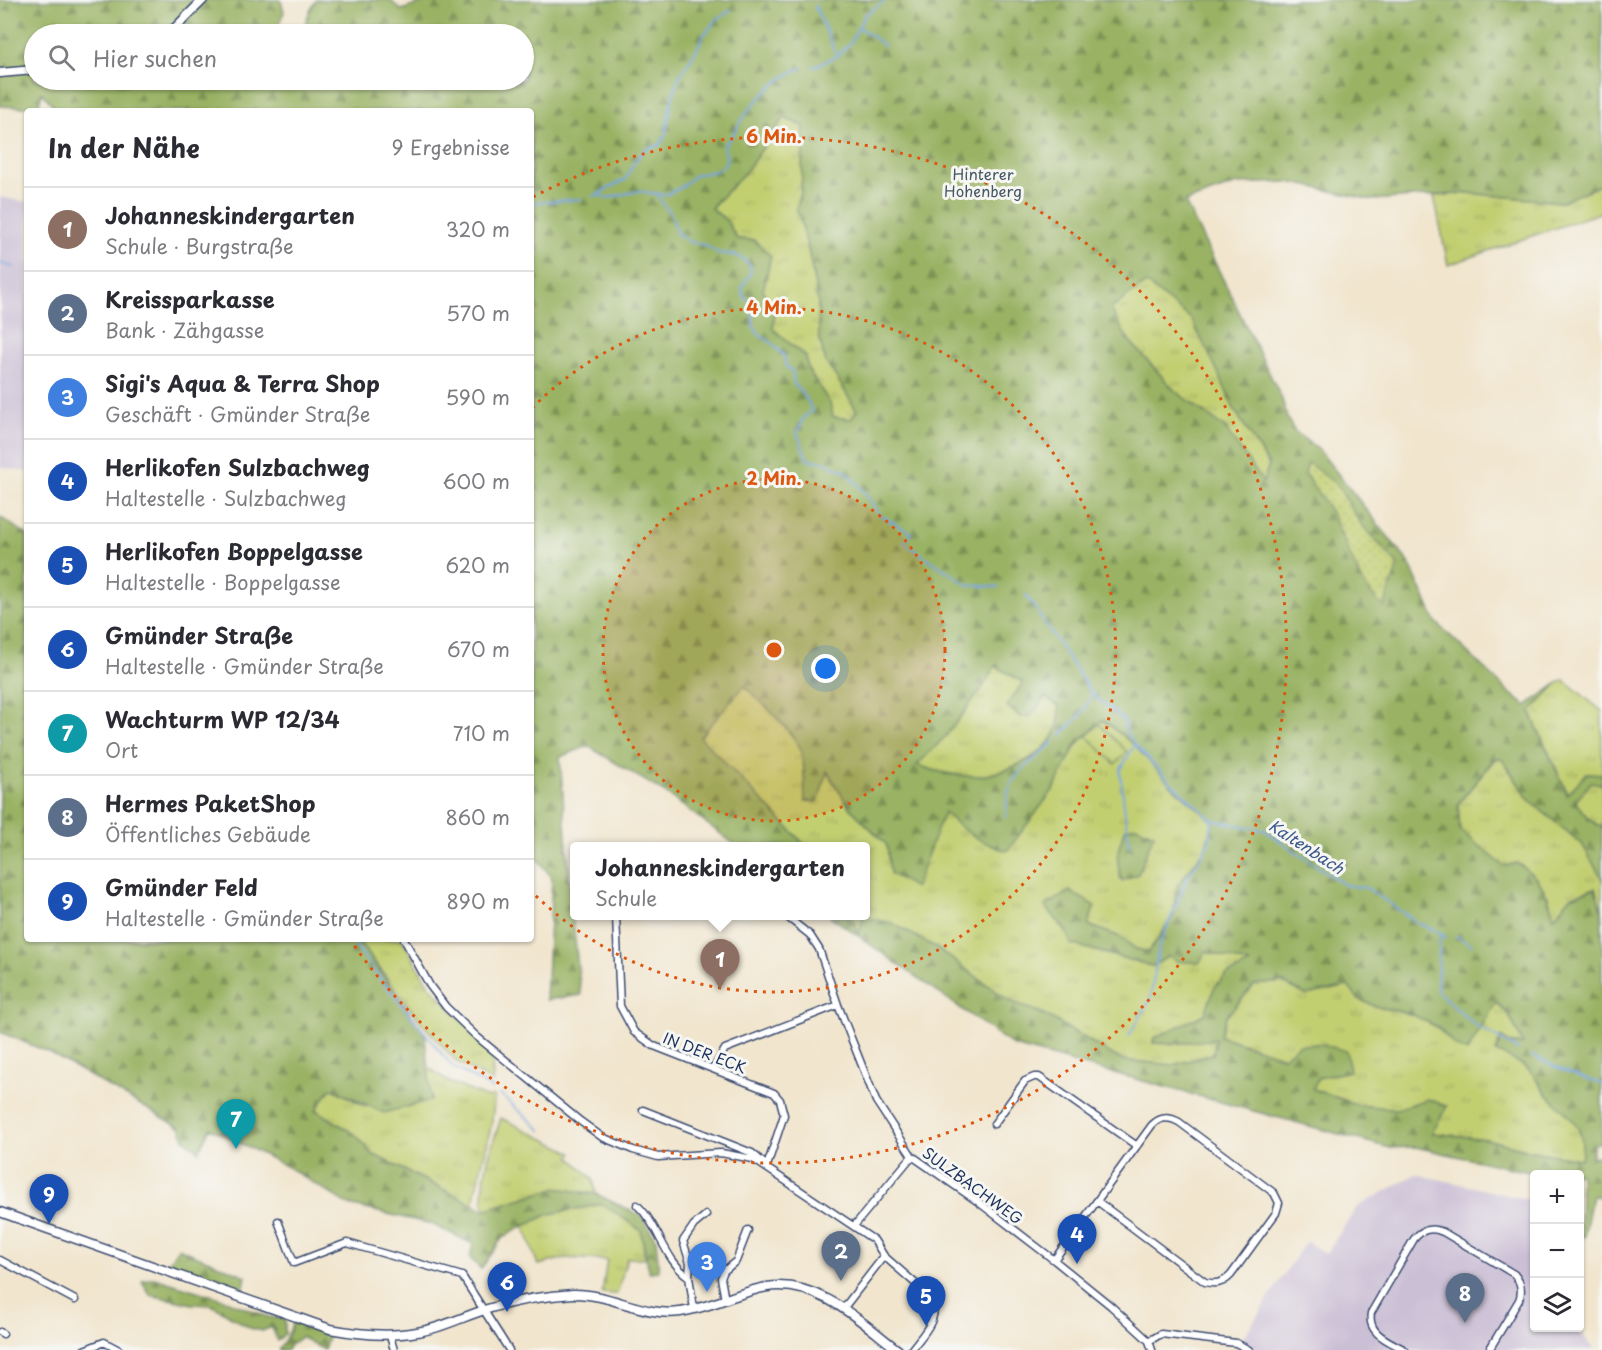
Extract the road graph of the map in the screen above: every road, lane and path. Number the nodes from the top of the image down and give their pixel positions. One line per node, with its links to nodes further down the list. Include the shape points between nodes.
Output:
1 (203, 0): 2 (main road)
2 (179, 24)
3 (24, 71): 4 (main road)
4 (0, 72)
5 (616, 920): 9 (street, IN DER ECK, via 620,1006 631,1027 654,1046)
6 (792, 920): 8 (street, via 819,949)
7 (406, 942): 14 (street, via 446,1007 476,1036 602,1137 651,1155 721,1153)
8 (838, 1005): 9 (street, via 725,1049); 13 (street, SULZBACHWEG, via 876,1101)
9 (714, 1068): 14 (street, IN DER ECK, via 774,1093 780,1100 784,1115)
10 (643, 1110): 14 (street, via 752,1153)
11 (994, 1124): 12 (street, via 1024,1081 1039,1077)
12 (1137, 1146): 15 (street); 15 (street, via 1156,1121 1173,1119 1274,1193 1278,1208 1231,1275 1217,1284 1205,1282)
13 (912, 1156): 20 (street); 24 (street, SULZBACHWEG)
14 (767, 1166): 20 (street)
15 (1097, 1201): 24 (street)
16 (637, 1205): 25 (street, via 647,1214 680,1270)
17 (0, 1212): 31 (main road, via 330,1329)
18 (706, 1215): 25 (street, via 683,1241 690,1263)
19 (278, 1221): 30 (street, via 294,1263 347,1243 462,1276)
20 (854, 1226): 22 (street, via 874,1240)
21 (748, 1230): 27 (street, via 736,1261 721,1278)
22 (884, 1256): 29 (street); 38 (street, via 934,1304 935,1314 929,1326)
23 (0, 1260): 26 (street)
24 (1054, 1260): 32 (street, SULZBACHWEG)
25 (689, 1276): 28 (street)
26 (75, 1300)
27 (725, 1300): 28 (main road); 29 (main road, via 766,1287 784,1286 824,1296)
28 (694, 1309): 30 (main road, via 663,1312 577,1294)
29 (843, 1309): 37 (main road)
30 (484, 1310): 31 (main road, via 436,1328); 36 (street)
31 (390, 1336): 35 (street)
32 (1149, 1341): 39 (street, SULZBACHWEG); 40 (street, via 1161,1334 1236,1343)
33 (84, 1350): 34 (street, via 104,1342)
34 (119, 1350)
35 (394, 1350)
36 (509, 1350)
37 (898, 1350)
38 (911, 1350)
39 (1152, 1350)
40 (1249, 1350)
41 (1405, 1350): 42 (street, via 1376,1333 1371,1312 1414,1239 1430,1229 1443,1232 1514,1274 1521,1283 1519,1300)
42 (1489, 1350)

